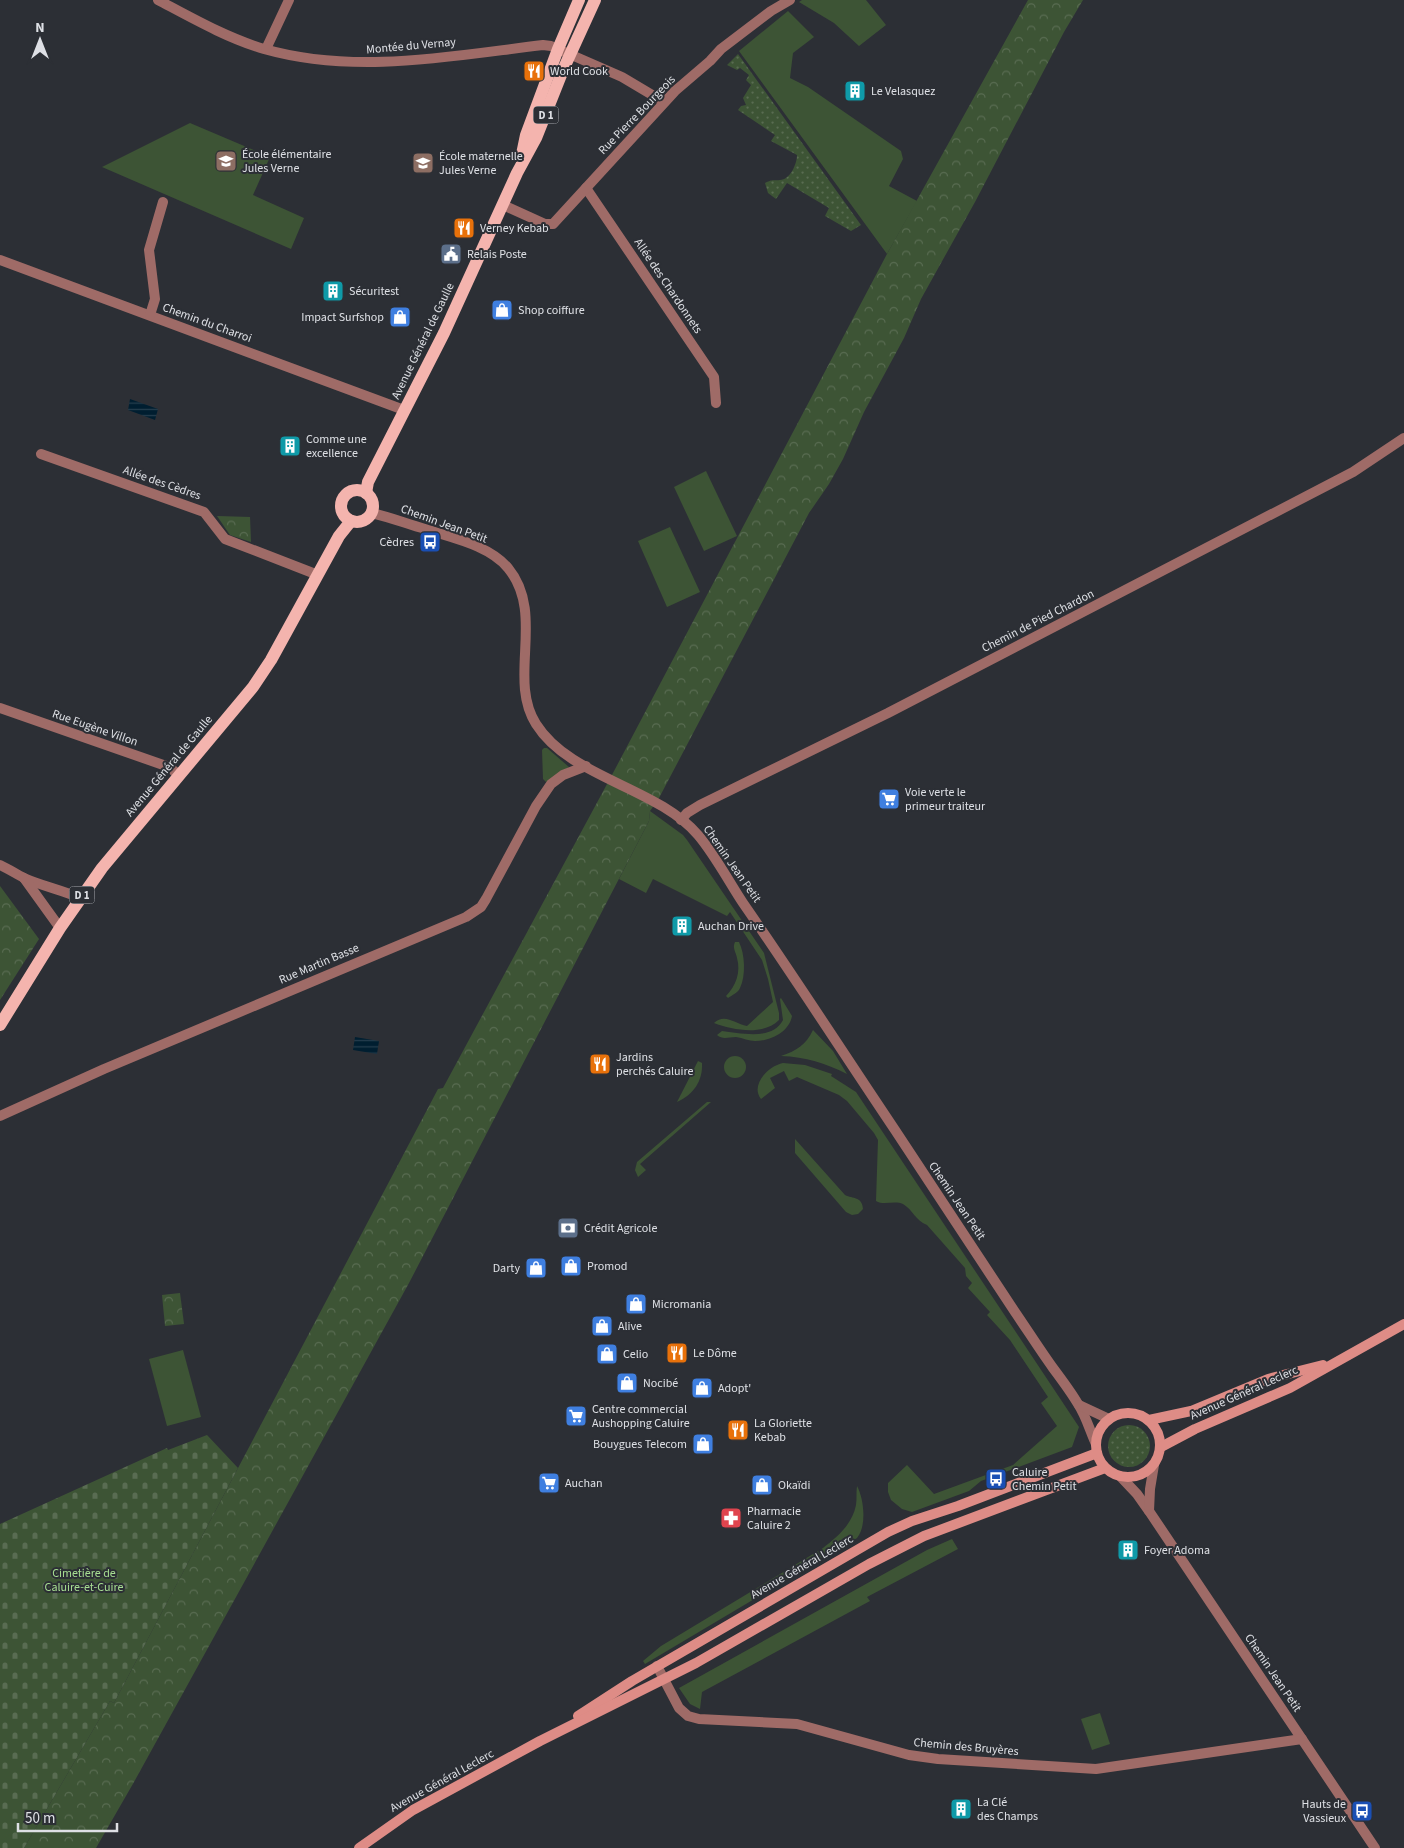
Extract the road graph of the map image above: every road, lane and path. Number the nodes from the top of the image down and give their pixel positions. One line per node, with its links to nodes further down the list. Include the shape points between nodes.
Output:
1 (158, 0): 6 (street, Montée du Vernay, via 240,41)
2 (289, 0): 6 (street)
3 (580, 0): 7 (main road, Avenue Général de Gaulle / D 1)
4 (595, 0): 7 (main road, Avenue Général de Gaulle / D 1)
5 (790, 0): 8 (street, Rue Pierre Bourgeois, via 770,11 721,49)
6 (266, 49): 7 (street, Montée du Vernay, via 363,63 543,45)
7 (564, 51): 8 (street, Montée du Vernay, via 622,76); 11 (main road, Avenue Général de Gaulle / D 1, via 526,135 517,173)
8 (664, 102): 9 (street, Rue Pierre Bourgeois)
9 (586, 188): 11 (street, Rue Pierre Bourgeois, via 557,221 549,225); 14 (street, Allée des Chardonnets, via 714,377)
10 (163, 202): 13 (street, via 149,250 155,299)
11 (503, 205): 15 (main road, Avenue Général de Gaulle / D 1, via 444,333)
12 (0, 260): 13 (street, Chemin du Charroi)
13 (150, 315): 15 (street, Chemin du Charroi)
14 (716, 403)
15 (404, 410): 18 (main road, Avenue Général de Gaulle / D 1, via 368,482)
16 (1404, 438): 25 (street, Chemin de Pied Chardon, via 1353,472 896,708 700,805)
17 (41, 454): 21 (street, Allée des Cèdres, via 204,512 225,539)
18 (366, 493): 19 (main road, via 372,500); 20 (main road, via 351,491 343,498 342,509)
19 (371, 513): 20 (main road, via 362,521); 23 (street, Chemin Jean Petit, via 473,545 508,567 518,583 525,609 525,690 532,716 553,744)
20 (351, 521): 21 (main road, Avenue Général de Gaulle / D 1)
21 (318, 575): 24 (main road, Avenue Général de Gaulle / D 1, via 253,687)
22 (0, 708): 24 (street, Rue Eugène Villon, via 169,767)
23 (586, 766): 25 (street, Chemin Jean Petit); 31 (street, Rue Martin Basse, via 563,775 552,784 536,806 481,907 466,917)
24 (179, 775): 28 (main road, Avenue Général de Gaulle / D 1)
25 (681, 820): 34 (street, Chemin Jean Petit, via 698,836 760,926)
26 (0, 866): 27 (street)
27 (24, 878): 28 (street); 29 (street)
28 (80, 898): 29 (main road, Avenue Général de Gaulle / D 1)
29 (60, 928): 30 (main road, Avenue Général de Gaulle / D 1)
30 (0, 1025)
31 (0, 1116)
32 (1404, 1324): 33 (main road, Avenue Général Leclerc)
33 (1336, 1362): 36 (main road, Avenue Général Leclerc, via 1268,1379 1191,1411); 37 (main road, Avenue Général Leclerc, via 1276,1395)
34 (1079, 1405): 35 (street); 38 (street, Chemin Jean Petit)
35 (1109, 1419): 36 (main road, via 1127,1412); 38 (main road, via 1098,1435)
36 (1149, 1420): 37 (main road, via 1156,1427)
37 (1161, 1447): 39 (main road)
38 (1096, 1449): 40 (main road); 43 (main road, Avenue Général Leclerc, via 888,1532)
39 (1154, 1465): 41 (main road, via 1137,1476); 42 (street)
40 (1106, 1468): 41 (main road); 44 (main road, Avenue Général Leclerc, via 924,1536)
41 (1120, 1476): 42 (street, Chemin Jean Petit)
42 (1150, 1511): 45 (street, Chemin Jean Petit)
43 (657, 1666): 44 (street, Chemin des Bruyères); 46 (main road, Avenue Général Leclerc)
44 (664, 1679): 45 (street, Chemin des Bruyères, via 679,1708 688,1716 797,1724 909,1755 938,1759 1096,1769); 46 (main road, Avenue Général Leclerc)
45 (1302, 1739): 48 (street, Chemin Jean Petit)
46 (540, 1741): 47 (main road, Avenue Général Leclerc, via 413,1810)
47 (359, 1848)
48 (1376, 1848)

